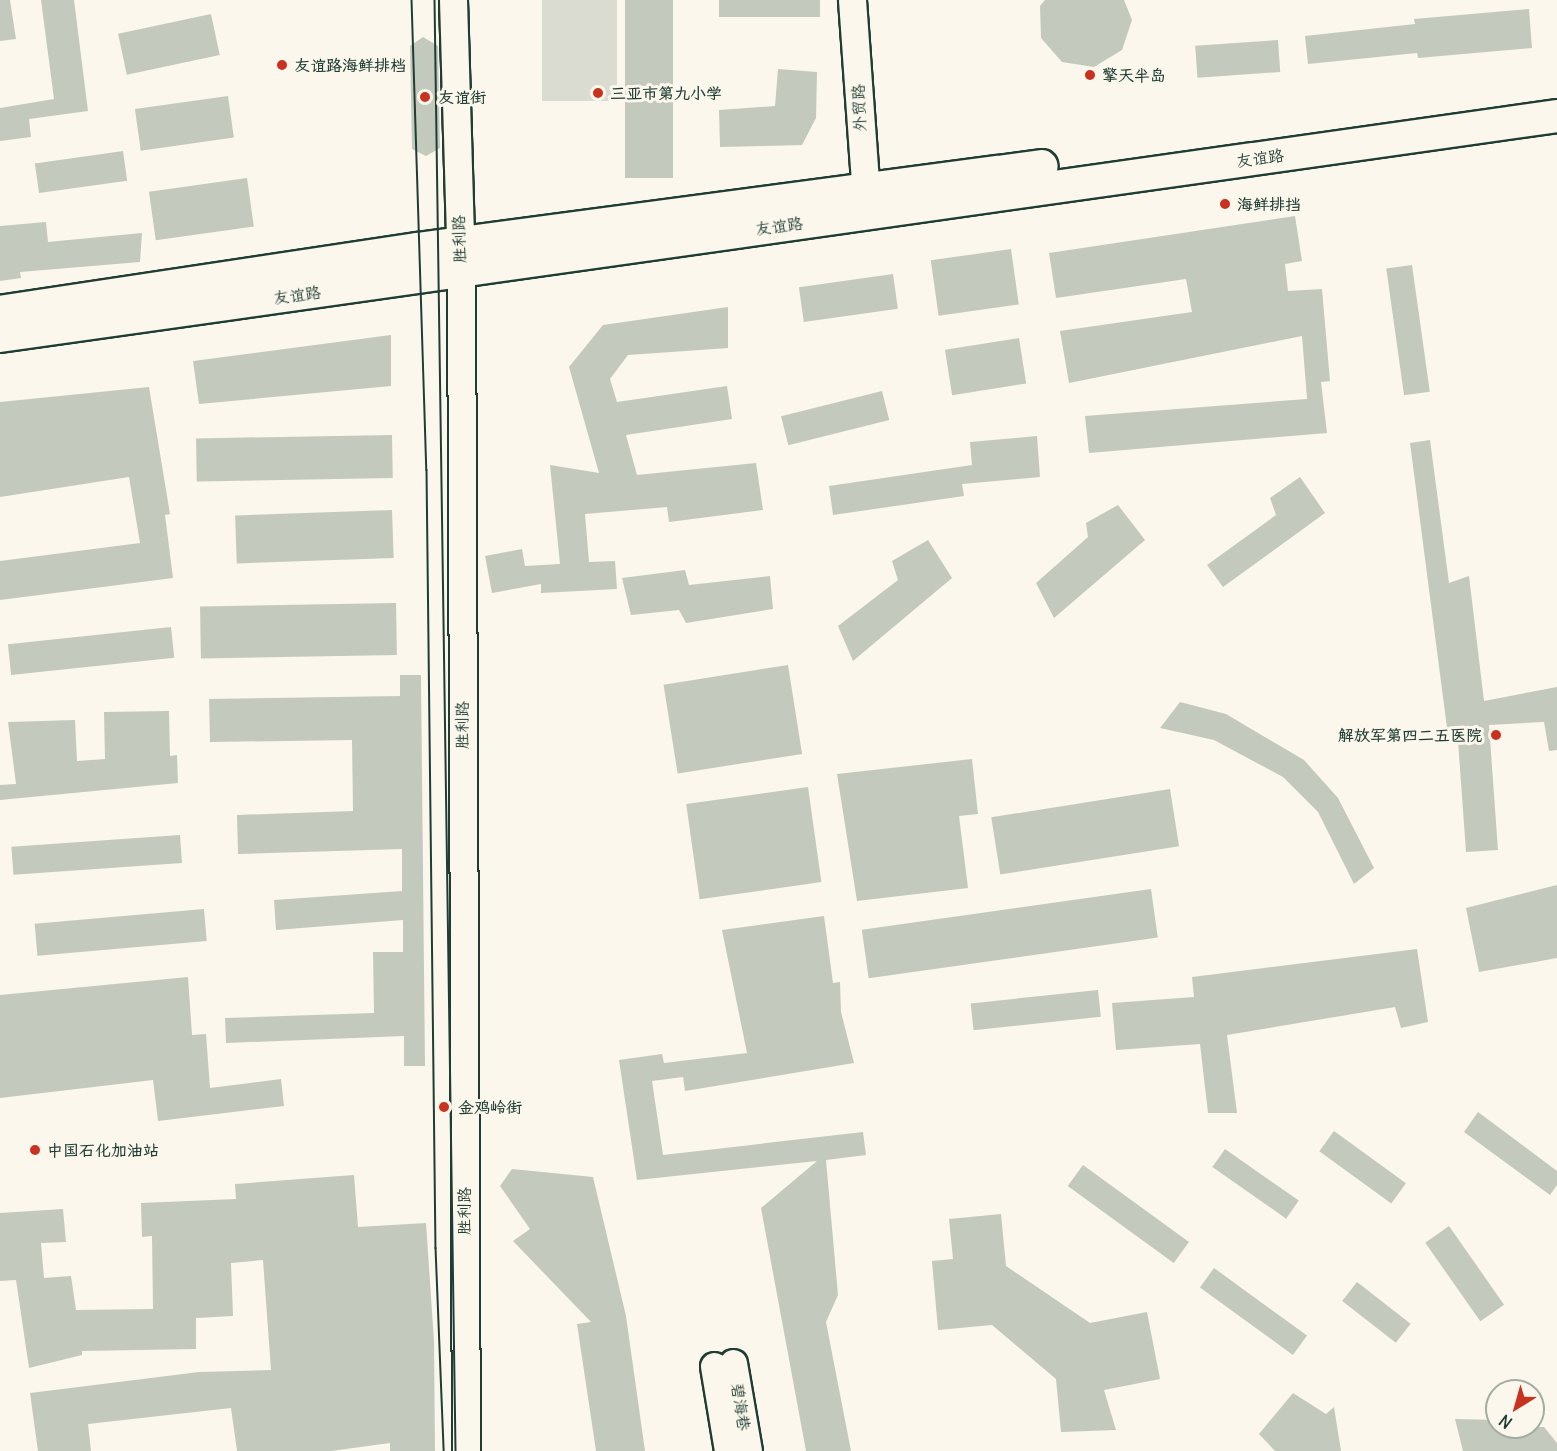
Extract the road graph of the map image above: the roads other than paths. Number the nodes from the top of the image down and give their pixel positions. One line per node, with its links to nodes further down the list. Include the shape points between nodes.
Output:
1 (453, 0): 6 (street, 胜利路)
2 (852, 0): 5 (street, 外贸路)
3 (1557, 94): 5 (main road, 友谊路)
4 (1557, 116): 5 (main road, 友谊路)
5 (865, 203): 6 (main road, 友谊路)
6 (460, 258): 7 (main road, 友谊路); 8 (main road, 友谊路); 9 (street, 胜利路)
7 (0, 312)
8 (0, 336)
9 (466, 1451)
10 (728, 1451): 11 (street, 碧海巷, via 724,1364)
11 (748, 1451)

